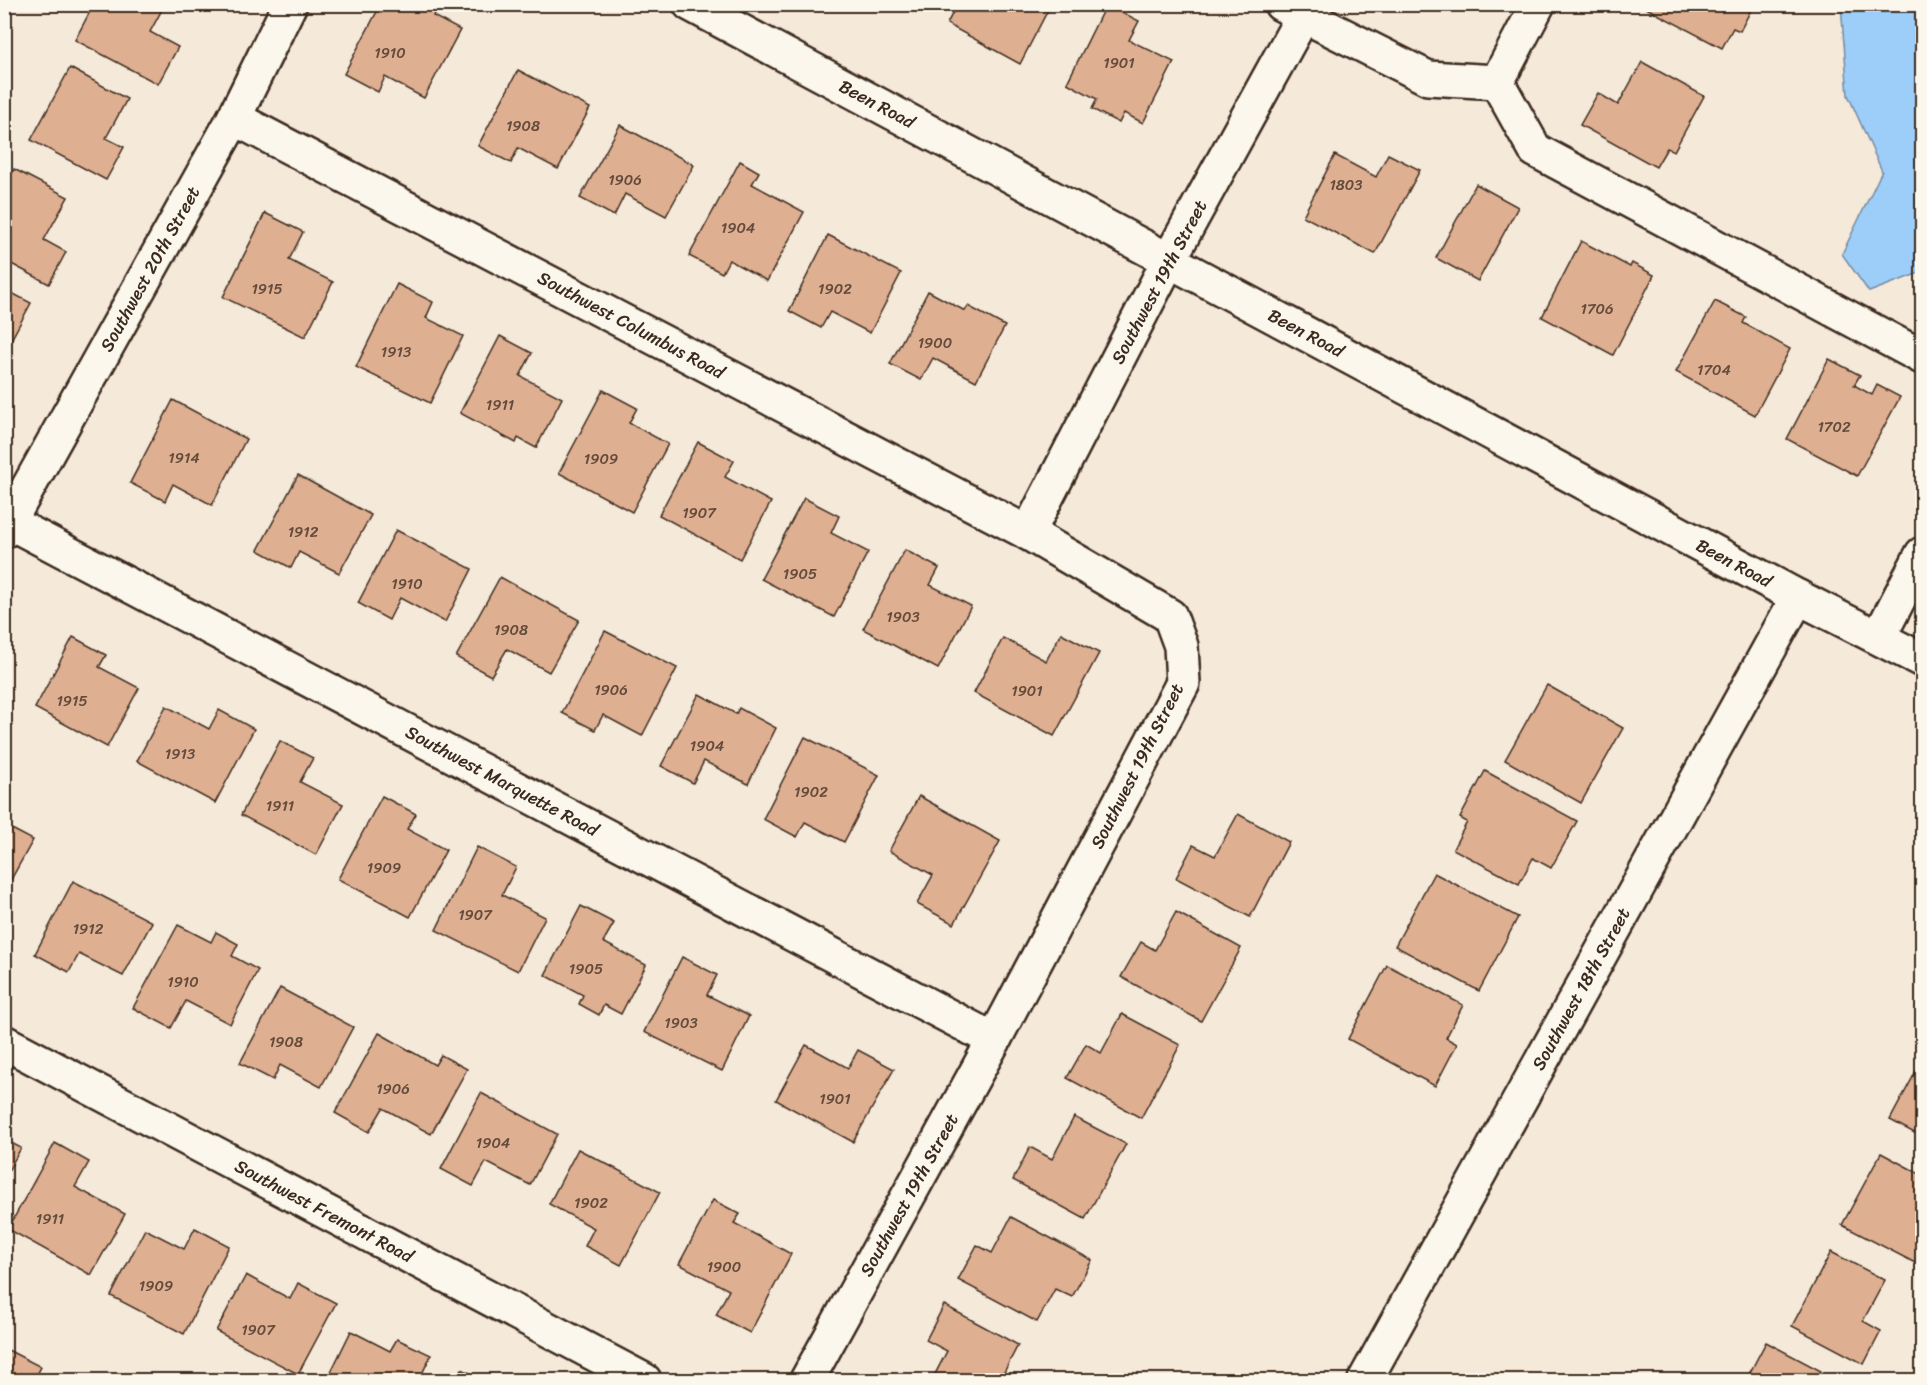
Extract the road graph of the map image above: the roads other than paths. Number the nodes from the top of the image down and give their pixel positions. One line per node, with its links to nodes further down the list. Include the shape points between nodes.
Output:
1 (290, 4): 6 (street, Southwest 20th Street)
2 (690, 4): 7 (street, Been Road)
3 (1538, 4): 5 (street)
4 (1292, 10): 5 (street, via 1428,78); 7 (street, Southwest 19th Street)
5 (1497, 82): 8 (street, via 1535,150)
6 (234, 118): 9 (street, Southwest 20th Street); 10 (street, Southwest Columbus Road)
7 (1169, 260): 10 (street, Southwest 19th Street); 12 (street, Been Road)
8 (1923, 357)
9 (7, 527): 15 (street, Southwest Marquette Road)
10 (1028, 533): 15 (street, Southwest 19th Street, via 1170,616 1181,646 1183,683)
11 (1923, 554): 13 (street)
12 (1798, 597): 13 (street, Been Road); 19 (street, Southwest 18th Street)
13 (1880, 637): 14 (street, Been Road)
14 (1923, 660)
15 (994, 1040): 18 (street, Southwest 19th Street)
16 (4, 1041): 17 (street, Southwest Fremont Road)
17 (644, 1380)
18 (807, 1380)
19 (1365, 1380)

